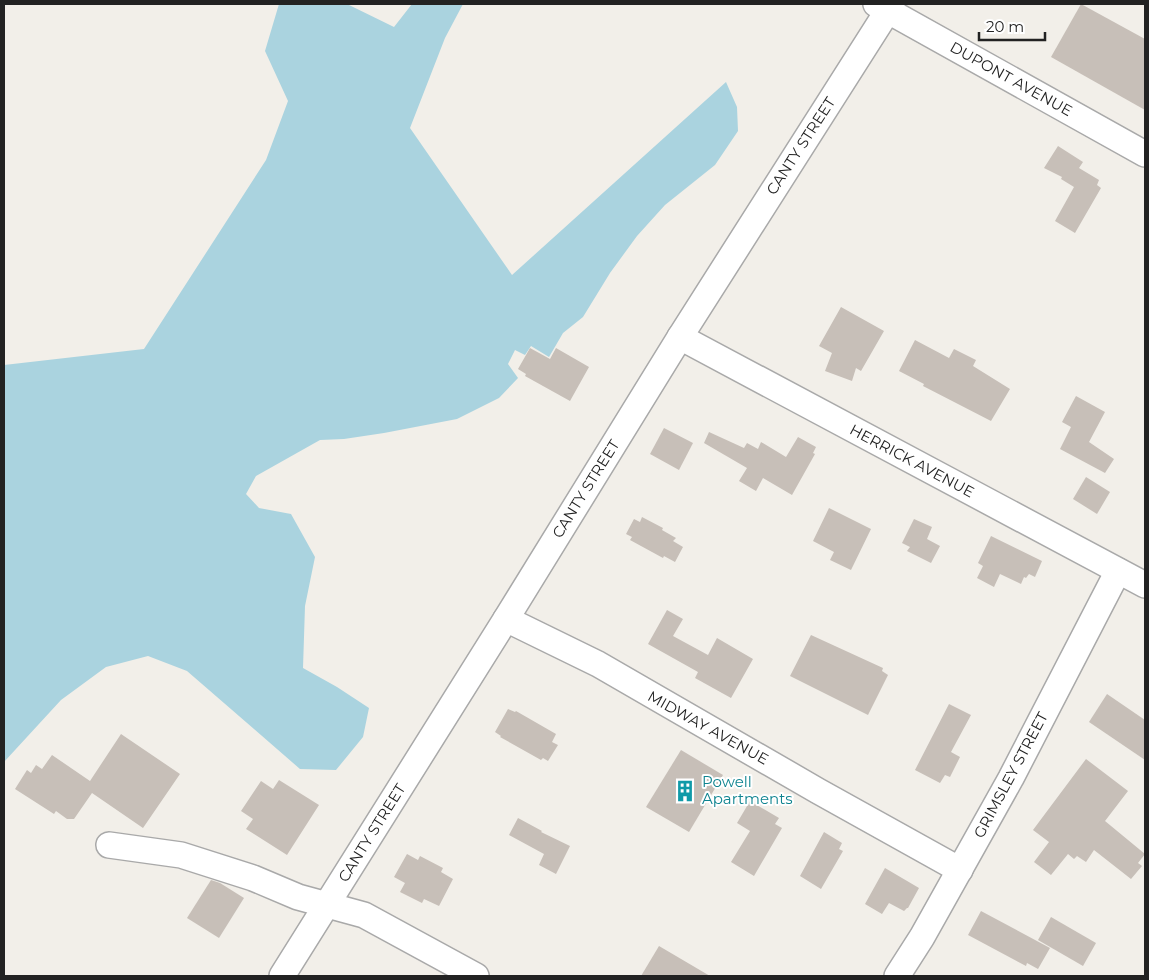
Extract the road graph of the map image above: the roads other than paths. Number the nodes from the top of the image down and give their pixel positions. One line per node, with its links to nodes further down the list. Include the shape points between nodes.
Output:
1 (886, 6): 2 (street, DUPONT AVENUE); 3 (street, CANTY STREET)
2 (1145, 154)
3 (680, 337): 4 (street, HERRICK AVENUE); 6 (street, CANTY STREET)
4 (1118, 571): 5 (street, HERRICK AVENUE); 8 (street, GRIMSLEY STREET)
5 (1145, 585)
6 (506, 619): 8 (street, MIDWAY AVENUE, via 598,664); 9 (street, CANTY STREET)
7 (109, 845): 9 (street, via 181,855)
8 (960, 870): 12 (street, GRIMSLEY STREET)
9 (327, 905): 10 (street, CANTY STREET); 11 (street, via 364,915)
10 (282, 976)
11 (476, 976)
12 (897, 976)

